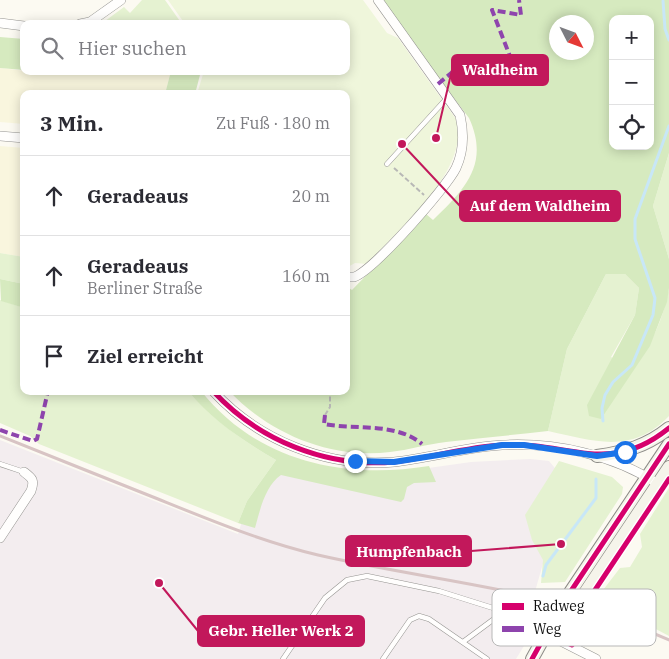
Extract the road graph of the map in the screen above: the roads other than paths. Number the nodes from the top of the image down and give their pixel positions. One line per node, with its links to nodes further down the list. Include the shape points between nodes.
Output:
1 (121, 0): 3 (street)
2 (378, 0): 6 (street)
3 (93, 20)
4 (0, 23): 5 (street)
5 (20, 26)
6 (448, 98): 9 (lane); 10 (street, via 460,115 464,131 457,166 448,183 377,259 355,277)
7 (0, 136): 8 (street)
8 (20, 138)
9 (388, 163)
10 (350, 277)
11 (217, 395): 14 (street, via 246,421 274,438 296,448 335,458 394,462 509,445 557,448)
12 (669, 428): 14 (street, via 651,441 625,452)
13 (669, 444): 18 (street)
14 (597, 456): 18 (street)
15 (0, 464): 17 (lane)
16 (669, 467): 18 (street)
17 (24, 472): 19 (street, via 32,478 32,491)
18 (653, 481): 20 (street)
19 (0, 538)
20 (573, 589)
21 (492, 609): 26 (lane, via 439,591 367,576 347,580 325,598)
22 (492, 620): 23 (lane)
23 (463, 642): 27 (lane, via 429,619 419,616 410,620); 28 (lane)
24 (540, 646): 29 (street)
25 (571, 646): 30 (street)
26 (283, 659)
27 (383, 659)
28 (487, 659)
29 (532, 659)
30 (596, 659)

